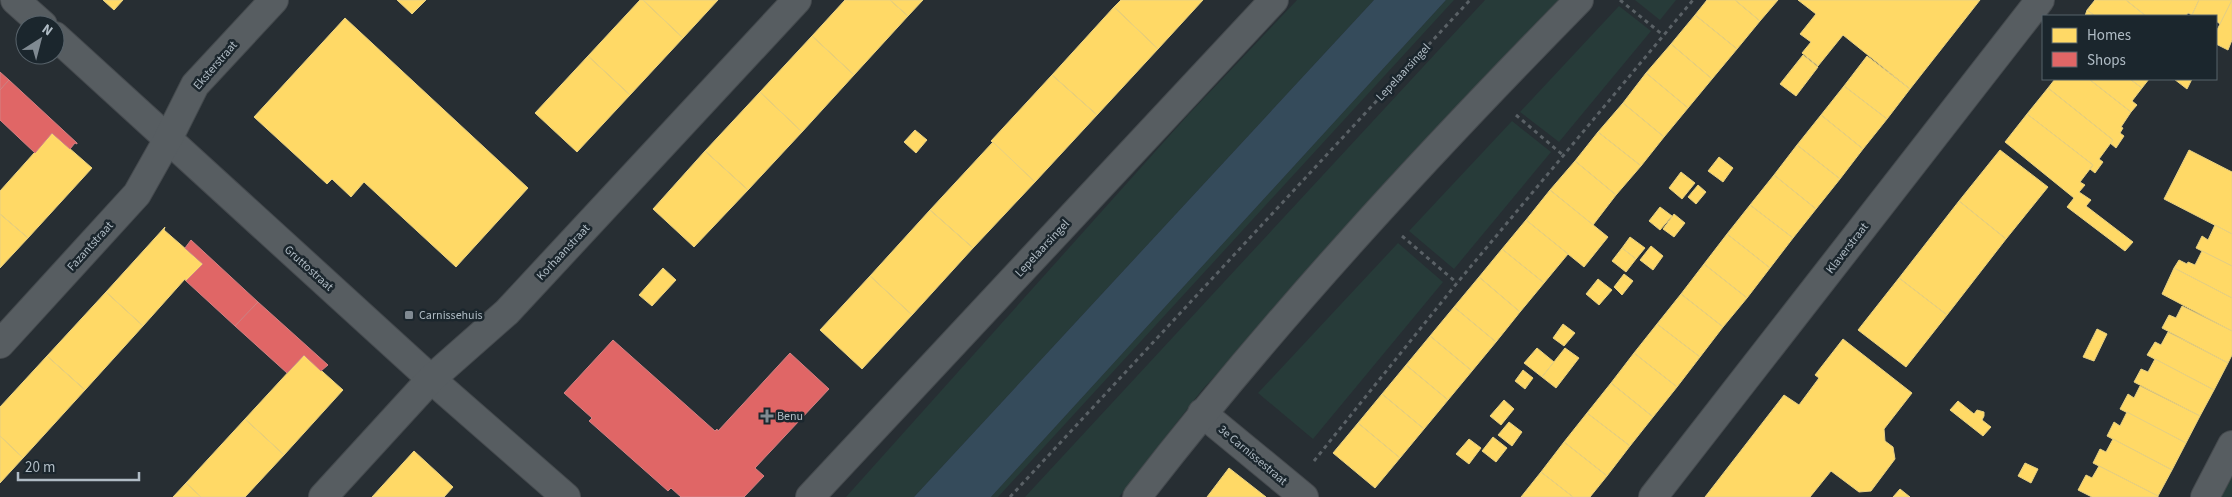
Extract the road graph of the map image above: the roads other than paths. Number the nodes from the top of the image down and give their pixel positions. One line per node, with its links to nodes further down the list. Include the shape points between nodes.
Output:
1 (16, 0): 7 (street)
2 (274, 0): 9 (street, Eksterstraat, via 195,85)
3 (797, 0): 11 (street, Korhaanstraat, via 507,312)
4 (1274, 0): 17 (street, Lepelaarsingel)
5 (1579, 0): 12 (street, via 1375,213)
6 (2040, 0): 19 (street, Klaverstraat)
7 (32, 15)
8 (65, 45): 9 (street, Gruttostraat)
9 (168, 139): 10 (street, Fazantstraat, via 137,194); 11 (street, Gruttostraat)
10 (0, 344)
11 (431, 379): 15 (street, Korhaanstraat); 16 (street, Gruttostraat)
12 (1202, 413): 14 (street, 3e Carnissestraat); 18 (street)
13 (2232, 445): 20 (street)
14 (1298, 492)
15 (322, 497)
16 (566, 497)
17 (810, 497)
18 (1137, 497)
19 (1653, 497)
20 (2205, 497)

